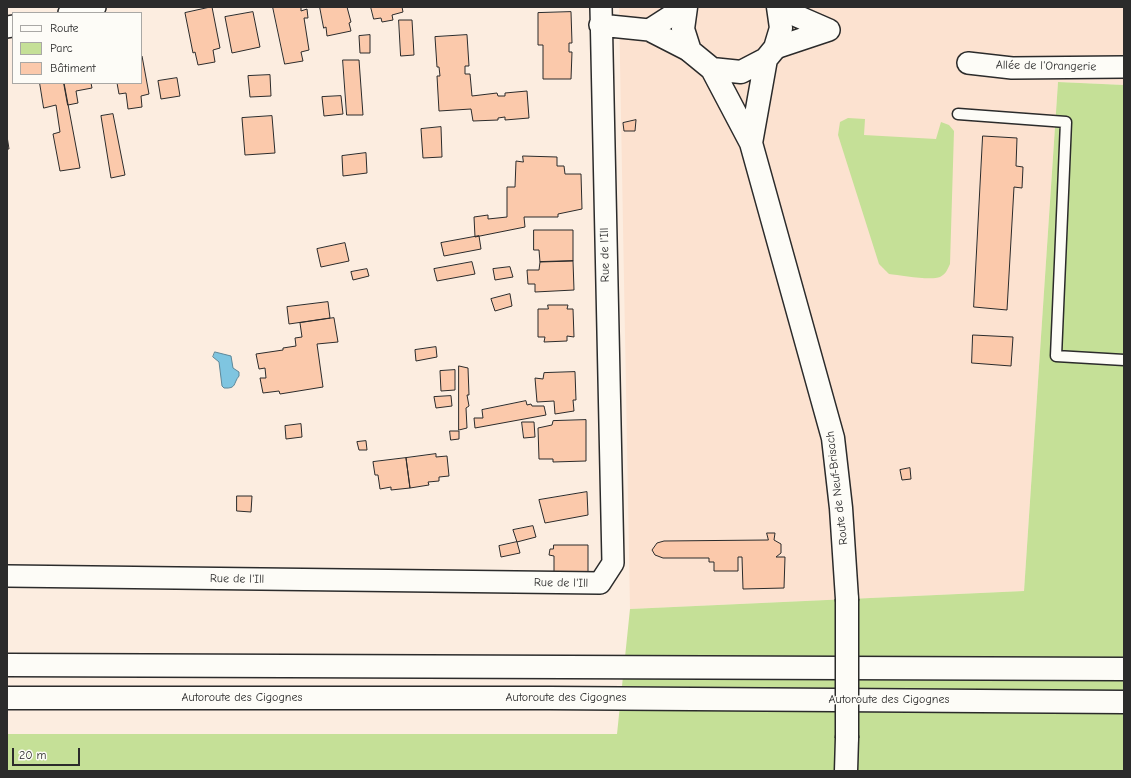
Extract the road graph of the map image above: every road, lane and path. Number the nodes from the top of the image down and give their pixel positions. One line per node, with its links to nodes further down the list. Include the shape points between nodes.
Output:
1 (95, 7): 4 (street)
2 (685, 7): 6 (street); 7 (main road, via 683,29)
3 (779, 7): 8 (main road, Route de Neuf-Brisach, via 781,28); 8 (street, via 829,30)
4 (74, 12)
5 (601, 16): 6 (street, Rue de l'Ill); 15 (street, Rue de l'Ill, via 613,564 600,584)
6 (649, 30): 7 (street, Rue de l'Ill)
7 (690, 51): 11 (main road)
8 (771, 54): 11 (main road, via 741,72); 13 (main road, Route de Neuf-Brisach)
9 (968, 64): 10 (street, Allée de l'Orangerie, via 1012,68)
10 (1124, 67)
11 (712, 69): 13 (main road, Route de Neuf-Brisach)
12 (958, 114): 14 (lane, via 1066,122 1056,356)
13 (751, 143): 20 (main road, Route de Neuf-Brisach, bridge, via 833,438 847,599)
14 (1124, 360)
15 (7, 576)
16 (7, 665): 17 (main road)
17 (1124, 668)
18 (7, 698): 19 (main road, Autoroute des Cigognes)
19 (1124, 702)
20 (846, 771)

